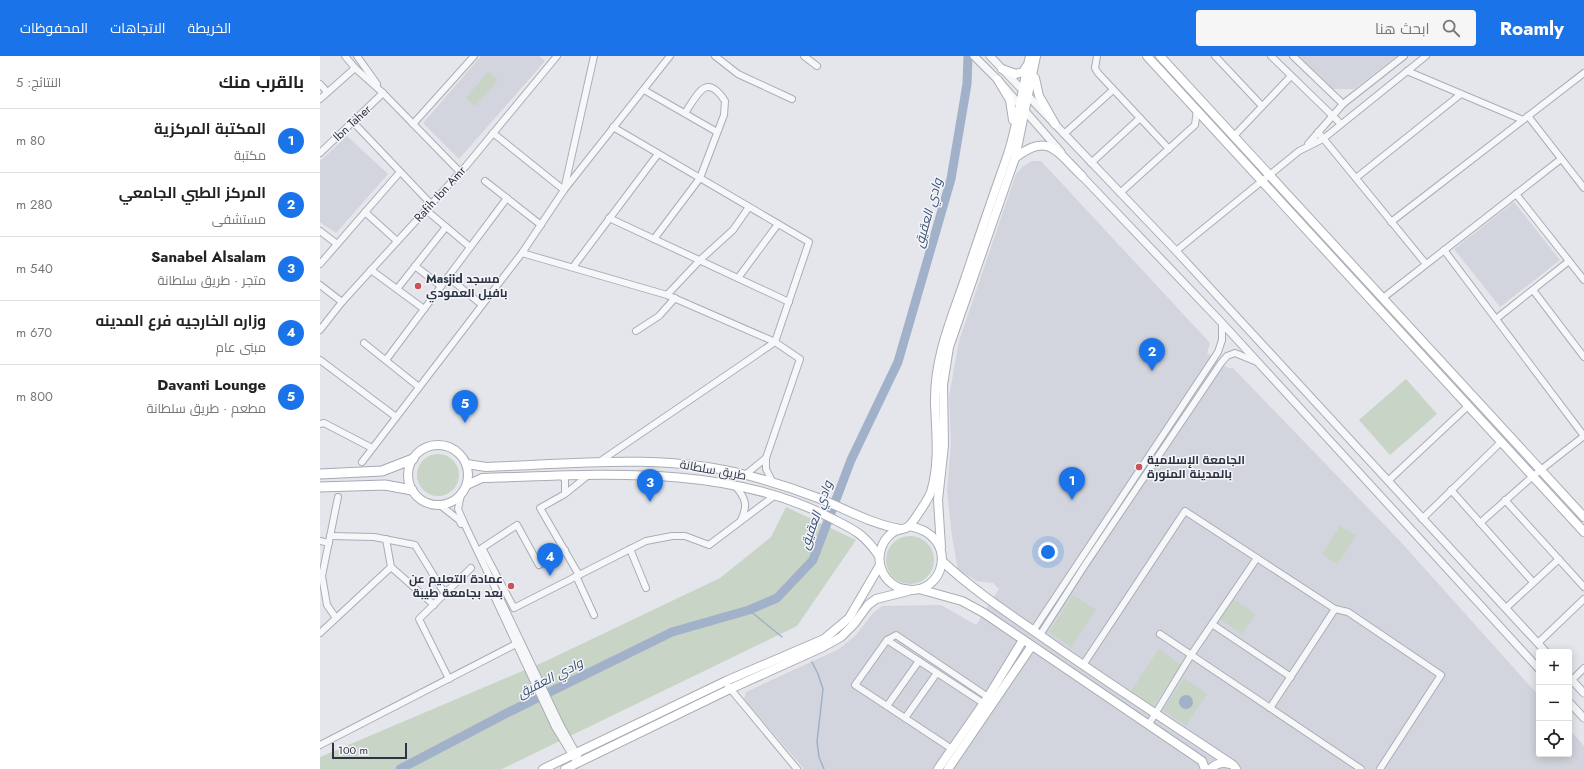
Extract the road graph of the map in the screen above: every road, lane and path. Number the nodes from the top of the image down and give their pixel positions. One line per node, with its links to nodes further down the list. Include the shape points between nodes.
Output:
1 (345, 56): 22 (street)
2 (474, 56): 48 (street)
3 (547, 56): 19 (street)
4 (594, 56): 75 (street)
5 (670, 56): 29 (street)
6 (715, 56): 37 (street, via 738,74)
7 (804, 56): 21 (street)
8 (974, 56): 27 (street)
9 (990, 56): 23 (street)
10 (1097, 56): 30 (street, via 1095,68)
11 (1147, 56): 41 (main road)
12 (1160, 56): 56 (main road)
13 (1215, 56): 40 (street)
14 (1271, 56): 26 (street)
15 (1292, 56): 39 (street)
16 (1404, 56): 39 (street)
17 (1426, 56): 24 (street)
18 (359, 57): 33 (street)
19 (555, 59): 54 (street, Rafih Ibn Amr)
20 (1032, 59): 23 (main road, via 1020,74); 31 (main road); 35 (main road); 49 (main road, via 1036,90)
21 (817, 66)
22 (355, 68): 32 (street); 33 (street)
23 (1002, 69): 31 (street)
24 (1407, 71): 34 (street); 50 (street)
25 (1584, 73): 46 (street)
26 (1291, 76): 40 (street); 44 (street)
27 (998, 80): 38 (street); 57 (main road, via 1010,100)
28 (320, 84): 32 (street)
29 (644, 90): 43 (street); 51 (street)
30 (1113, 90): 45 (street); 55 (street)
31 (1022, 91): 35 (street); 38 (main road)
32 (327, 92): 36 (street)
33 (383, 93): 47 (street, Ibn Taher); 48 (street)
34 (1461, 94): 46 (street); 71 (street)
35 (1028, 98): 42 (main road); 49 (street)
36 (320, 99)
37 (792, 100)
38 (1019, 104): 42 (street); 57 (main road)
39 (1343, 104): 44 (street)
40 (1262, 106): 56 (street)
41 (1196, 110): 60 (street, via 1195,125); 72 (main road)
42 (1026, 112): 63 (main road); 69 (street)
43 (685, 113): 52 (street); 52 (street, via 700,90 709,86 721,94 726,102)
44 (1334, 116): 50 (street); 53 (street)
45 (1140, 118): 60 (street); 65 (street)
46 (1525, 118): 64 (street); 84 (street)
47 (353, 122): 61 (street, Ibn Taher); 66 (street)
48 (413, 124): 67 (street)
49 (1055, 124): 55 (street)
50 (1341, 124): 58 (street)
51 (613, 127): 62 (street); 75 (street)
52 (717, 132): 70 (street)
53 (1318, 132): 58 (street); 59 (street)
54 (493, 133): 67 (street, Rafih Ibn Amr); 75 (street)
55 (1064, 134): 65 (street)
56 (1234, 136): 68 (main road)
57 (1012, 139): 166 (main road, via 942,344 935,384 937,447 931,492 927,502)
58 (1323, 140): 59 (street); 71 (street)
59 (1307, 146): 68 (street)
60 (1169, 149): 76 (street)
61 (320, 153)
62 (658, 154): 70 (street); 83 (street)
63 (1015, 158): 69 (main road, via 1024,150 1036,145 1048,146); 175 (main road, via 949,347 945,367 944,451 938,500)
64 (1561, 159): 74 (street); 77 (street)
65 (1091, 163): 76 (street)
66 (400, 172): 79 (street); 82 (street)
67 (460, 172): 79 (street, Rafih Ibn Amr)
68 (1270, 175): 72 (street); 112 (main road)
69 (1082, 176): 118 (street)
70 (700, 178): 80 (street); 89 (street)
71 (1356, 178): 84 (street)
72 (1261, 180): 94 (street); 130 (main road)
73 (485, 181): 78 (street)
74 (1584, 188)
75 (564, 190): 86 (street)
76 (1120, 193): 94 (street)
77 (1516, 194): 93 (street); 97 (street)
78 (507, 198): 86 (street); 92 (street)
79 (431, 204): 81 (street, Rafih Ibn Amr)
80 (749, 207): 85 (street); 96 (street, via 733,230)
81 (426, 210): 87 (street); 90 (street, Rafih Ibn Amr)
82 (365, 212): 90 (street); 91 (street)
83 (609, 218): 89 (street); 101 (street)
84 (1391, 222): 99 (street)
85 (778, 224): 104 (street); 114 (street, via 809,242)
86 (541, 225): 95 (street)
87 (446, 227): 92 (street); 100 (street)
88 (320, 231): 91 (street)
89 (654, 239): 96 (street)
90 (397, 241): 102 (street, Rafih Ibn Amr)
91 (337, 244): 98 (street)
92 (470, 247): 103 (street)
93 (1444, 250): 99 (street); 117 (street)
94 (1176, 251): 149 (street)
95 (522, 253): 101 (street); 115 (street)
96 (700, 260): 104 (street); 110 (street)
97 (1570, 261): 105 (street); 109 (street)
98 (320, 264)
99 (1426, 264): 112 (street)
100 (415, 266): 107 (street); 108 (street)
101 (573, 267): 110 (street)
102 (371, 270): 108 (street); 113 (street, Rafih Ibn Amr)
103 (448, 277): 107 (street); 115 (street)
104 (738, 278): 114 (street)
105 (1584, 280)
106 (320, 285): 113 (street)
107 (441, 286): 116 (street)
108 (397, 289): 116 (street)
109 (1533, 290): 117 (street); 123 (street)
110 (667, 295): 111 (street)
111 (675, 298): 120 (street, via 659,316); 121 (street)
112 (1382, 298): 143 (main road)
113 (342, 302): 119 (street, Rafih Ibn Amr)
114 (789, 302): 121 (street)
115 (482, 306): 129 (street)
116 (424, 309): 125 (street)
117 (1496, 320): 133 (street)
118 (1222, 323): 126 (street); 127 (street, via 1221,346)
119 (320, 330)
120 (636, 331)
121 (775, 342): 135 (street); 137 (street, via 800,359)
122 (364, 343): 125 (street)
123 (1584, 357)
124 (320, 360): 131 (street)
125 (386, 360): 129 (street)
126 (1258, 362): 128 (street, via 1235,353 1227,356); 212 (street)
127 (1206, 368): 128 (street); 198 (street)
128 (1214, 374): 198 (street)
129 (419, 387): 131 (street)
130 (1468, 406): 134 (main road); 149 (street)
131 (396, 417): 136 (street)
132 (320, 424): 136 (street, via 324,423)
133 (1584, 436): 143 (street)
134 (1501, 442): 147 (main road); 155 (street)
135 (623, 446): 140 (street, via 617,454); 142 (street)
136 (372, 448): 139 (street)
137 (766, 458): 145 (street); 150 (street, via 766,469)
138 (413, 459): 141 (main road, via 420,451 438,445 447,446 460,454); 144 (main road, via 382,471); 154 (main road, via 408,479)
139 (362, 462)
140 (622, 463): 142 (main road, طريق سلطانة); 145 (main road, طريق سلطانة, via 694,465)
141 (467, 464): 142 (main road, طريق سلطانة, via 486,467); 151 (main road)
142 (596, 464)
143 (1541, 470): 147 (street); 162 (main road)
144 (320, 474)
145 (745, 475): 150 (main road, طريق سلطانة)
146 (562, 476): 148 (main road, طريق سلطانة); 151 (main road, طريق سلطانة, via 482,478); 156 (street, via 566,480)
147 (1533, 476): 160 (street); 168 (main road)
148 (586, 477): 152 (main road, طريق سلطانة, via 646,476 691,479); 156 (street)
149 (1388, 481): 163 (street)
150 (773, 483): 167 (main road, طريق سلطانة, via 818,498 880,525)
151 (467, 485): 157 (main road)
152 (735, 486): 158 (main road, طريق سلطانة); 164 (street, via 746,507)
153 (320, 487): 154 (main road, via 385,485)
154 (412, 490): 161 (main road, via 424,502)
155 (1451, 490): 163 (street); 165 (street)
156 (565, 494): 174 (street, via 540,508)
157 (461, 495): 161 (main road, via 452,502); 209 (street, via 458,509)
158 (774, 496): 164 (street); 176 (main road, طريق سلطانة, via 812,509 853,529 868,539)
159 (338, 497): 169 (street)
160 (1506, 500): 165 (street); 178 (street)
161 (440, 505): 203 (street, via 459,520)
162 (1583, 514)
163 (1422, 518): 192 (street)
164 (740, 522): 173 (street, via 709,545 685,536 672,536 646,541)
165 (1480, 523): 185 (street)
166 (909, 526): 167 (main road); 175 (main road, via 928,532 935,538)
167 (900, 529): 176 (main road, via 886,539)
168 (1584, 532)
169 (330, 536): 170 (street); 172 (street)
170 (386, 539): 181 (street); 189 (street, via 415,545)
171 (320, 541): 172 (street)
172 (329, 543): 184 (street)
173 (630, 549): 183 (street); 187 (street)
174 (565, 550): 183 (street); 183 (street, via 539,565 517,525 482,548 514,608)
175 (941, 552): 179 (main road)
176 (879, 556): 180 (main road)
177 (1256, 558): 193 (street); 196 (street); 211 (street, via 1185,511)
178 (1559, 559): 185 (street); 186 (street)
179 (942, 561): 188 (main road, via 938,575 932,582); 198 (main road)
180 (880, 565): 188 (main road, via 883,574 892,584 905,590); 218 (main road, via 850,618 833,633)
181 (391, 567): 191 (street); 195 (street)
182 (471, 568): 189 (street)
183 (578, 575): 194 (street)
184 (321, 576): 195 (street, via 327,605)
185 (1533, 582): 192 (street)
186 (1584, 587)
187 (646, 588)
188 (917, 590): 201 (main road, via 962,601); 220 (main road, via 876,599 840,637)
189 (445, 594): 191 (street)
190 (1584, 600): 202 (street)
191 (434, 605): 217 (street, via 419,619)
192 (1506, 608): 202 (street)
193 (1335, 609): 215 (street); 245 (street, via 1348,612 1441,676)
194 (594, 614)
195 (336, 618): 197 (street)
196 (1212, 624): 207 (street); 215 (street)
197 (320, 633)
198 (1036, 633): 204 (main road)
199 (1160, 634): 207 (street)
200 (887, 640): 210 (street); 222 (street, via 896,635); 224 (street, via 855,685)
201 (1023, 640): 205 (main road); 222 (main road)
202 (1538, 643): 206 (street)
203 (516, 644): 209 (street); 217 (street)
204 (1056, 646): 208 (main road); 211 (main road)
205 (1031, 647): 208 (main road); 241 (main road)
206 (1543, 649)
207 (1191, 655): 225 (street); 226 (street)
208 (1048, 657): 229 (main road)
209 (526, 659): 234 (street)
210 (919, 661): 214 (street); 224 (street)
211 (1083, 665): 226 (main road)
212 (1536, 666)
213 (1584, 668): 216 (street)
214 (937, 673): 222 (street); 227 (street)
215 (1291, 677): 225 (street)
216 (1572, 677)
217 (449, 679): 232 (street)
218 (726, 681): 220 (street); 234 (main road)
219 (1572, 681): 221 (street)
220 (730, 689): 235 (main road); 239 (street)
221 (1584, 694)
222 (985, 700): 233 (main road)
223 (1572, 705): 228 (street)
224 (887, 706): 227 (street)
225 (1270, 708): 244 (street)
226 (1155, 714): 229 (street); 230 (main road)
227 (905, 718): 233 (street)
228 (1584, 718)
229 (1149, 724): 231 (main road)
230 (1180, 730): 231 (main road); 236 (main road)
231 (1172, 740): 242 (main road, via 1202,761)
232 (320, 745)
233 (952, 749): 240 (main road)
234 (573, 754): 235 (street); 237 (main road)
235 (579, 762): 238 (main road)
236 (1235, 767): 243 (main road, via 1224,762)
237 (543, 769)
238 (565, 769)
239 (797, 769)
240 (938, 769)
241 (948, 769)
242 (1205, 769)
243 (1210, 769)
244 (1362, 769)
245 (1380, 769)

